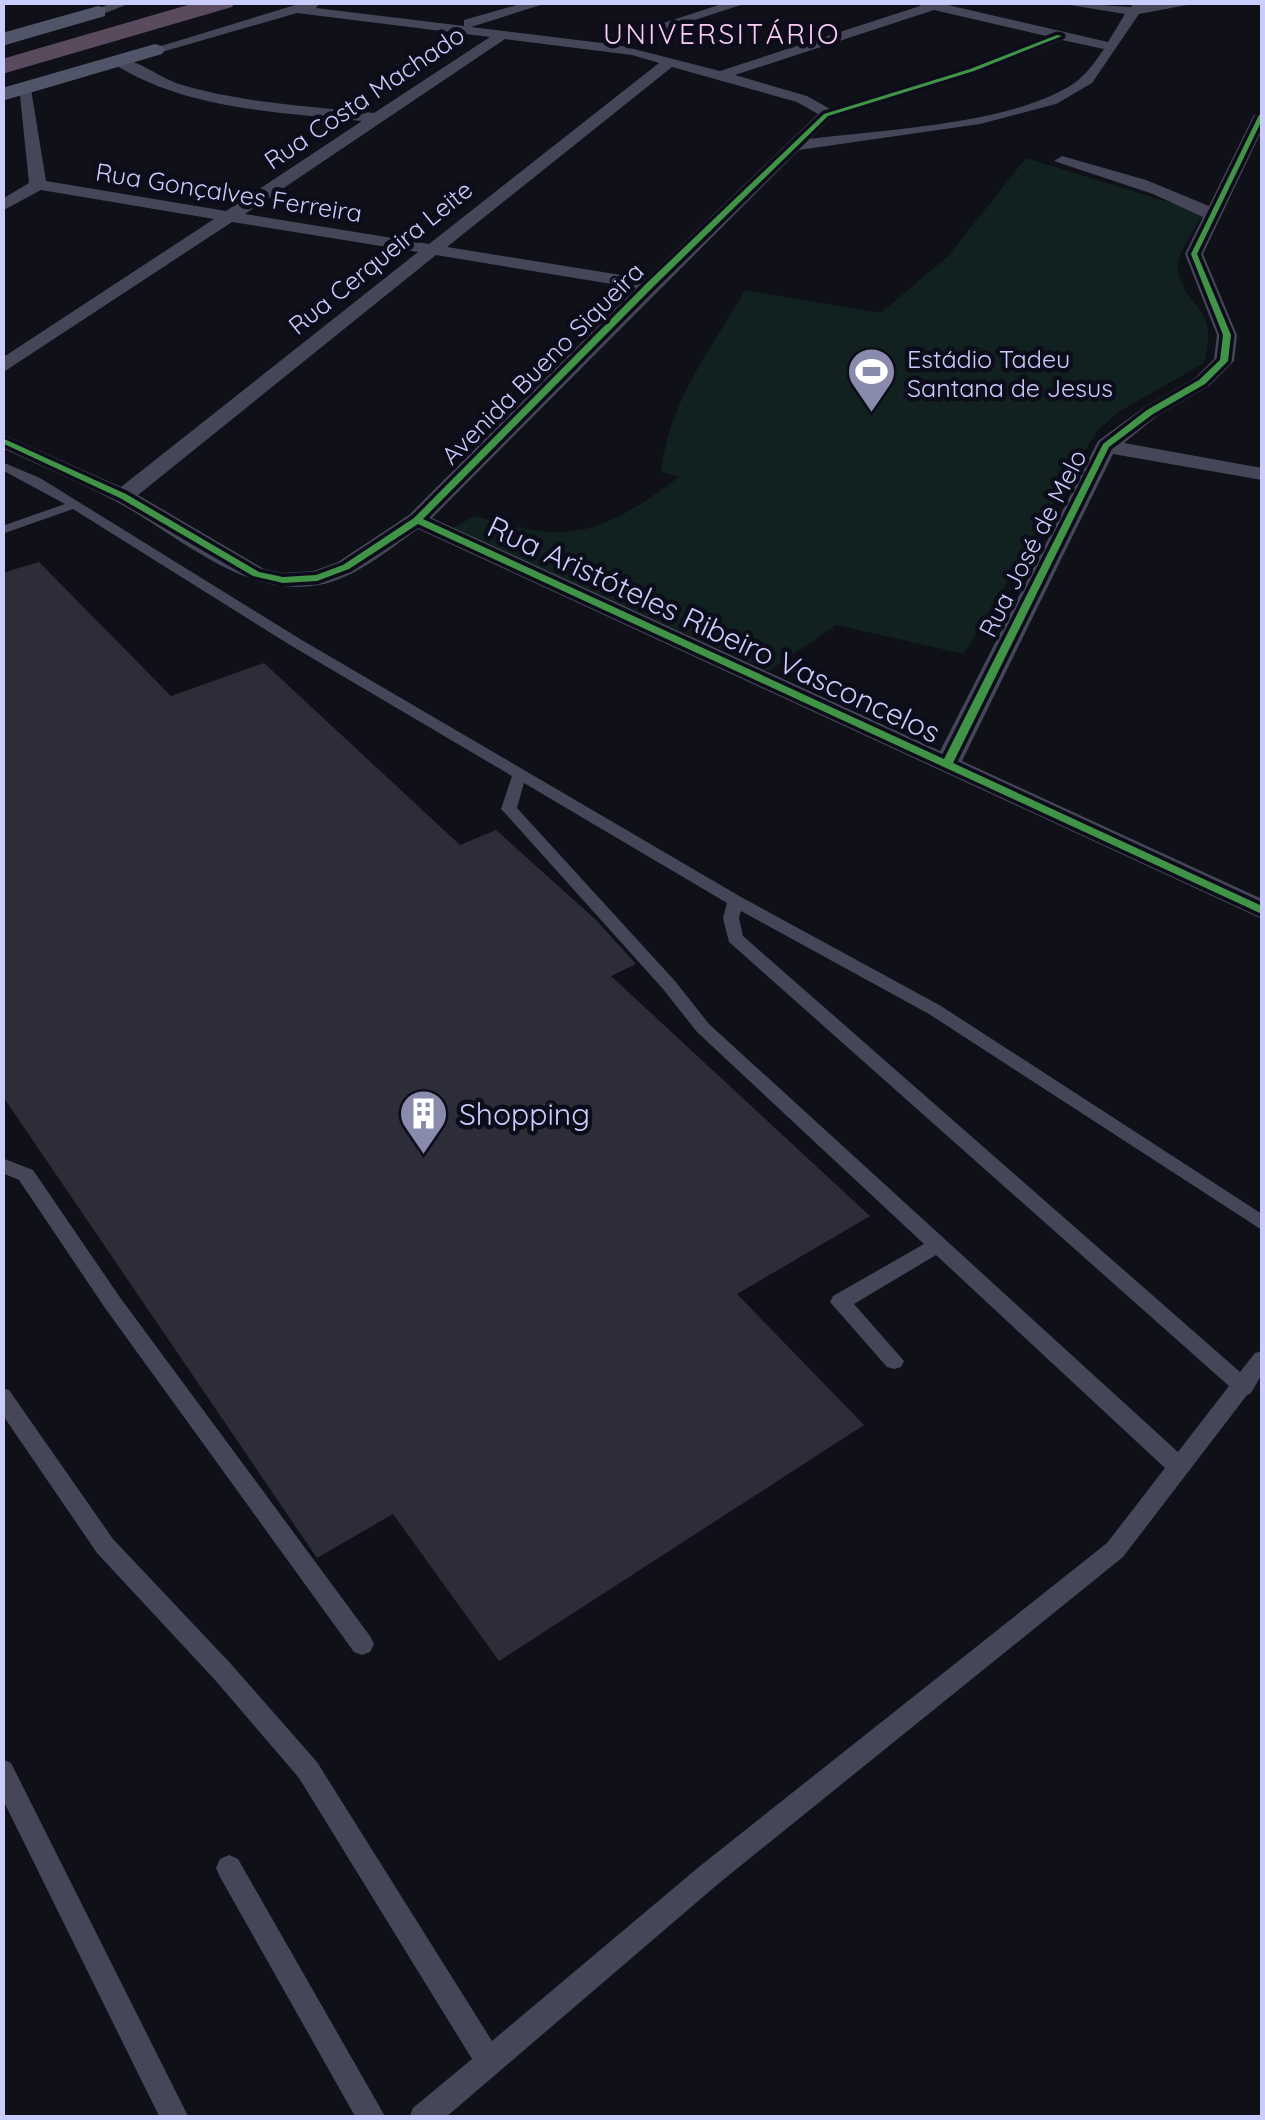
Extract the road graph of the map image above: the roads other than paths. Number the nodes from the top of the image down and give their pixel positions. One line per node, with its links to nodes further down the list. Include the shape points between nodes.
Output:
1 (127, 2): 14 (street)
2 (145, 2): 14 (highway)
3 (186, 2): 22 (highway)
4 (224, 2): 25 (highway)
5 (255, 2): 21 (highway)
6 (320, 2): 13 (street)
7 (544, 2): 15 (street)
8 (744, 2): 19 (street)
9 (1058, 2): 12 (street)
10 (1197, 2): 12 (street)
11 (933, 4): 17 (street); 26 (street)
12 (1137, 7): 20 (street)
13 (295, 9): 15 (street); 21 (street)
14 (98, 12): 18 (main road)
15 (450, 28): 16 (street)
16 (504, 34): 19 (street); 30 (street, Rua Costa Machado)
17 (1059, 36): 20 (street); 28 (street)
18 (2, 40)
19 (602, 45): 24 (street)
20 (1112, 47): 31 (street, via 1079,87 1043,102 998,115)
21 (156, 50): 23 (main road)
22 (2, 55)
23 (119, 60): 27 (main road); 30 (street, via 136,75 180,89)
24 (670, 60): 26 (street); 37 (street, Rua Cerqueira Leite)
25 (2, 67)
26 (722, 75): 28 (street, via 802,99)
27 (13, 92): 33 (street)
28 (826, 115): 31 (street, Avenida Bueno Siqueira)
29 (1262, 115): 35 (street, Rua José de Melo)
30 (376, 118): 36 (street, Rua Costa Machado)
31 (792, 146): 38 (street, Avenida Bueno Siqueira)
32 (1062, 162): 35 (street, via 1176,197)
33 (38, 185): 34 (street); 36 (street, Rua Gonçalves Ferreira)
34 (2, 206)
35 (1214, 216): 41 (street, Rua José de Melo, via 1194,254 1228,335 1224,362)
36 (228, 217): 37 (street, Rua Gonçalves Ferreira); 39 (street, Rua Costa Machado)
37 (428, 250): 38 (street, Rua Gonçalves Ferreira); 44 (street, Rua Cerqueira Leite)
38 (650, 285): 46 (street, Avenida Bueno Siqueira)
39 (2, 367)
40 (2, 440): 44 (street)
41 (1106, 446): 43 (street); 48 (street, Rua José de Melo)
42 (2, 465): 45 (lane)
43 (1262, 474)
44 (123, 496): 46 (street, Avenida Bueno Siqueira, via 256,574 283,580 346,568)
45 (74, 505): 47 (lane); 49 (lane)
46 (417, 520): 48 (street, Rua Aristóteles Ribeiro Vasconcelos)
47 (2, 530)
48 (947, 764): 51 (street, Rua Aristóteles Ribeiro Vasconcelos)
49 (520, 774): 50 (lane); 54 (lane, via 510,809 702,1028)
50 (735, 900): 53 (lane, via 935,1010); 57 (lane, via 735,938)
51 (1262, 910)
52 (2, 1164): 60 (lane, via 26,1175)
53 (1262, 1223)
54 (936, 1246): 56 (lane, via 840,1302); 59 (lane)
55 (1262, 1359): 57 (lane)
56 (894, 1361)
57 (1244, 1387): 59 (lane)
58 (2, 1396): 63 (lane, via 105,1546 308,1770)
59 (1180, 1468): 63 (lane, via 1115,1550 708,1875)
60 (362, 1644)
61 (2, 1771): 64 (lane)
62 (230, 1868): 65 (lane)
63 (489, 2062): 66 (lane)
64 (176, 2118)
65 (372, 2118)
66 (424, 2118)

